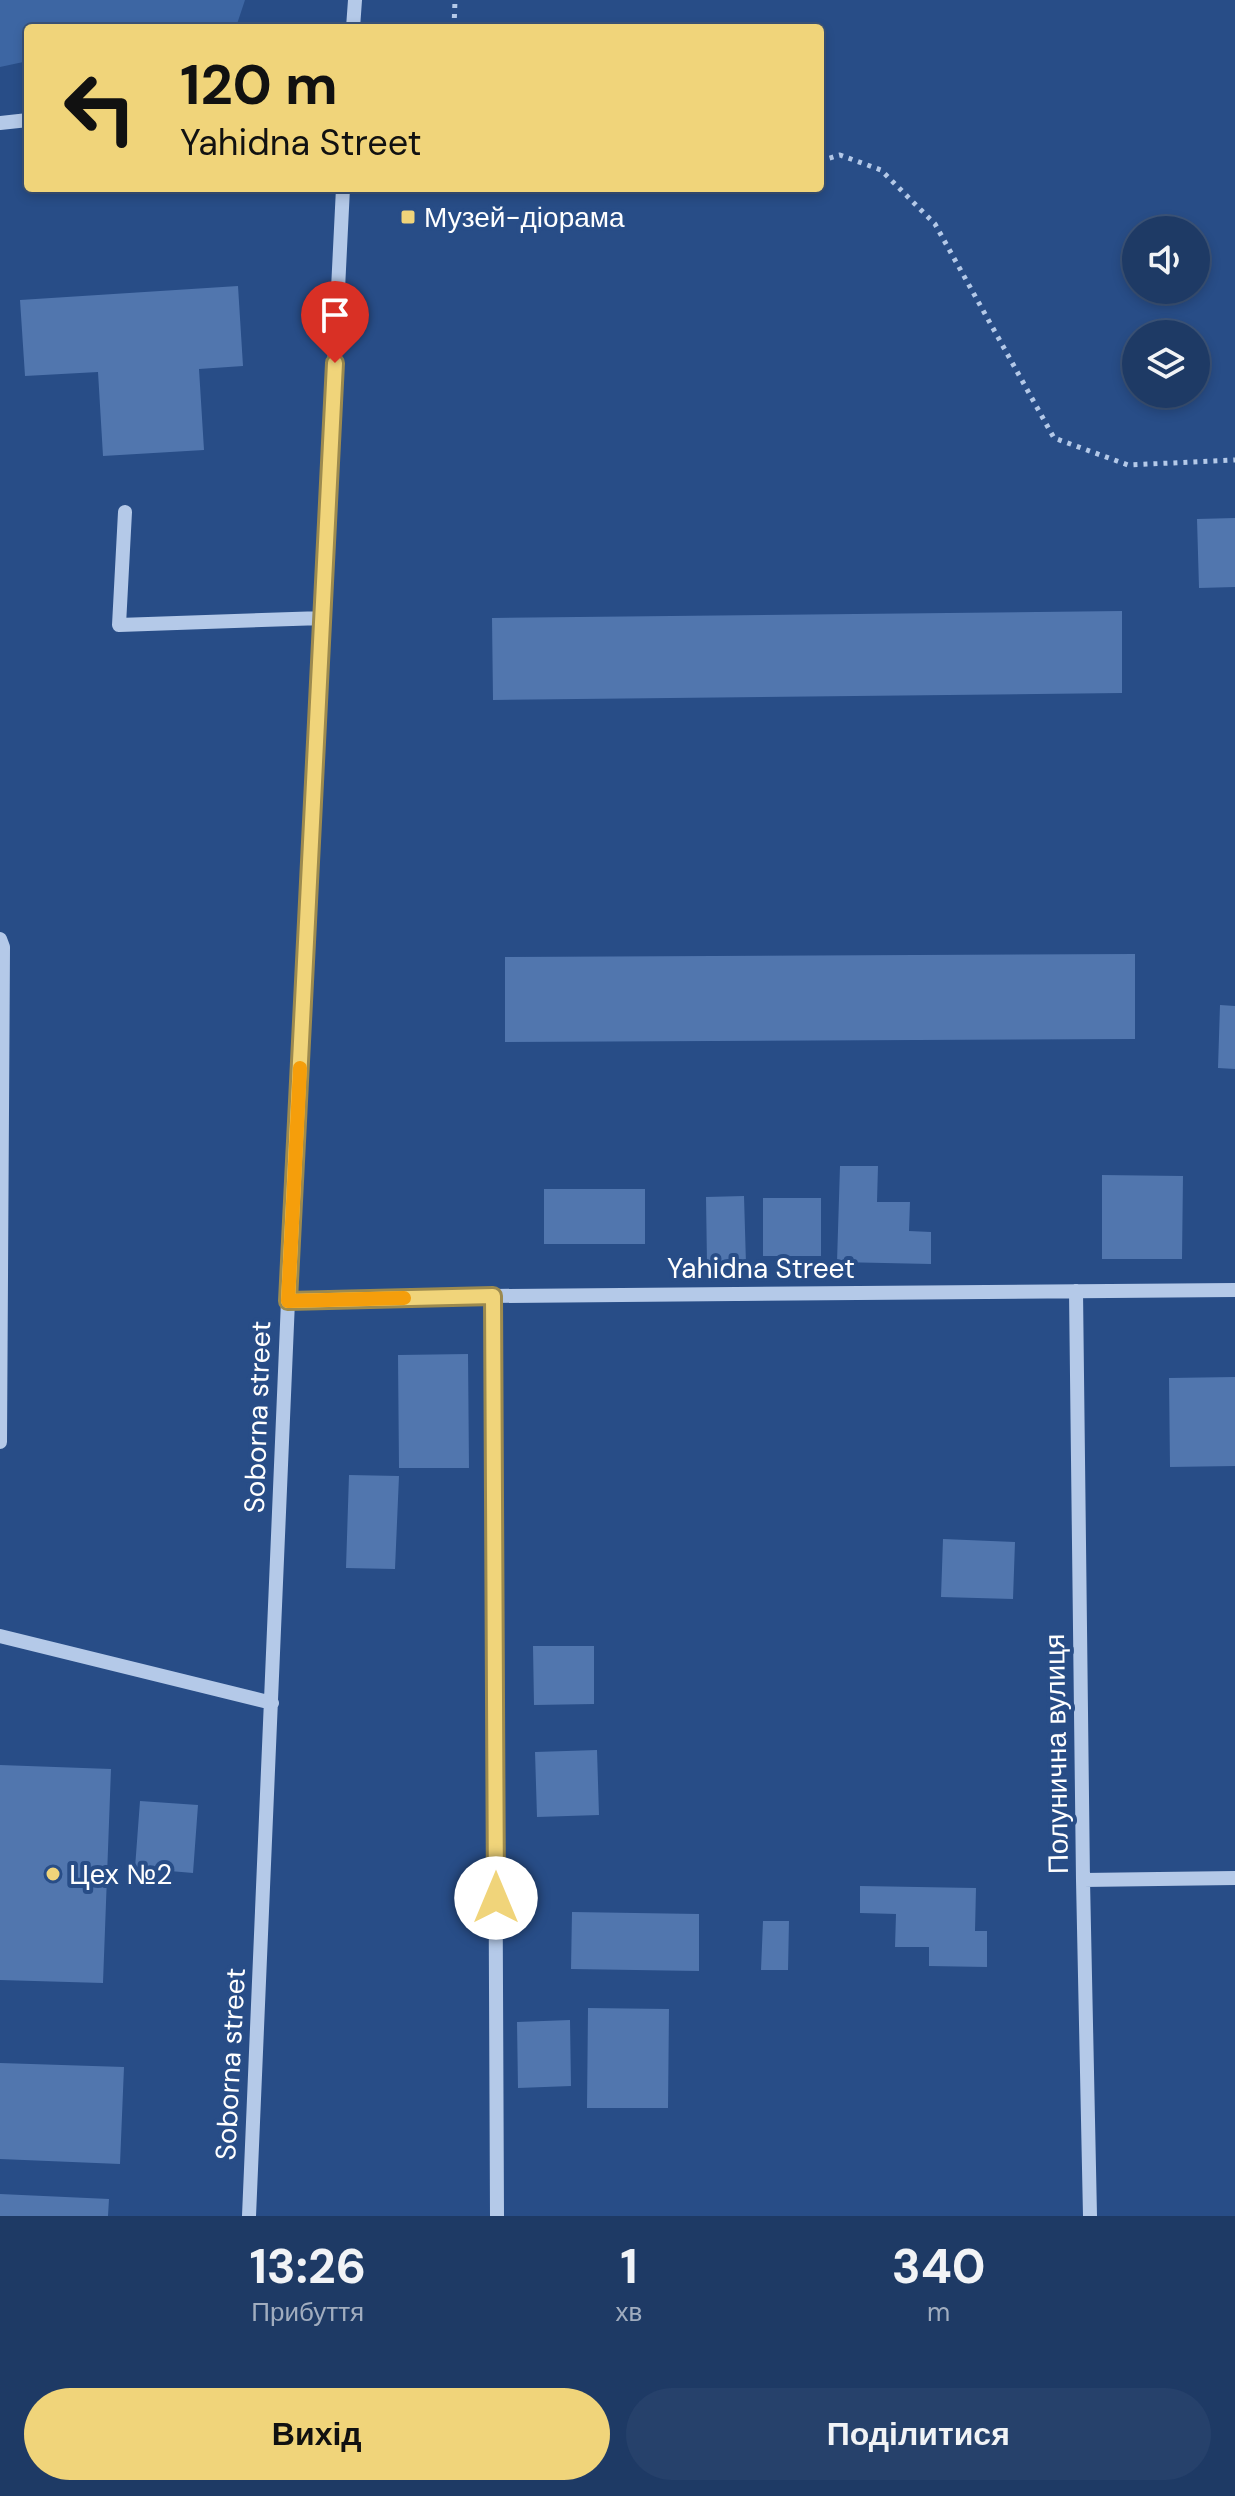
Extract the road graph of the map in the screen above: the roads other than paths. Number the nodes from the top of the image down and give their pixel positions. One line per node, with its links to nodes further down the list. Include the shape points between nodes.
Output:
1 (355, 0): 2 (street)
2 (353, 24)
3 (24, 120): 4 (street)
4 (0, 123)
5 (343, 192): 7 (street, Soborna street)
6 (125, 512): 7 (street, via 119,625)
7 (323, 618): 12 (street, Soborna street)
8 (0, 939): 13 (street)
9 (1235, 1290): 10 (street, Yahidna Street)
10 (1076, 1291): 11 (street, Yahidna Street); 17 (street, Полунична вулиця)
11 (493, 1296): 12 (street, Yahidna Street); 19 (street)
12 (288, 1301): 15 (street, Soborna street)
13 (0, 1442)
14 (0, 1636): 15 (street)
15 (272, 1703): 18 (street, Soborna street)
16 (1235, 1878): 17 (street)
17 (1083, 1880): 20 (street, Полунична вулиця)
18 (249, 2216)
19 (497, 2216)
20 (1090, 2216)

